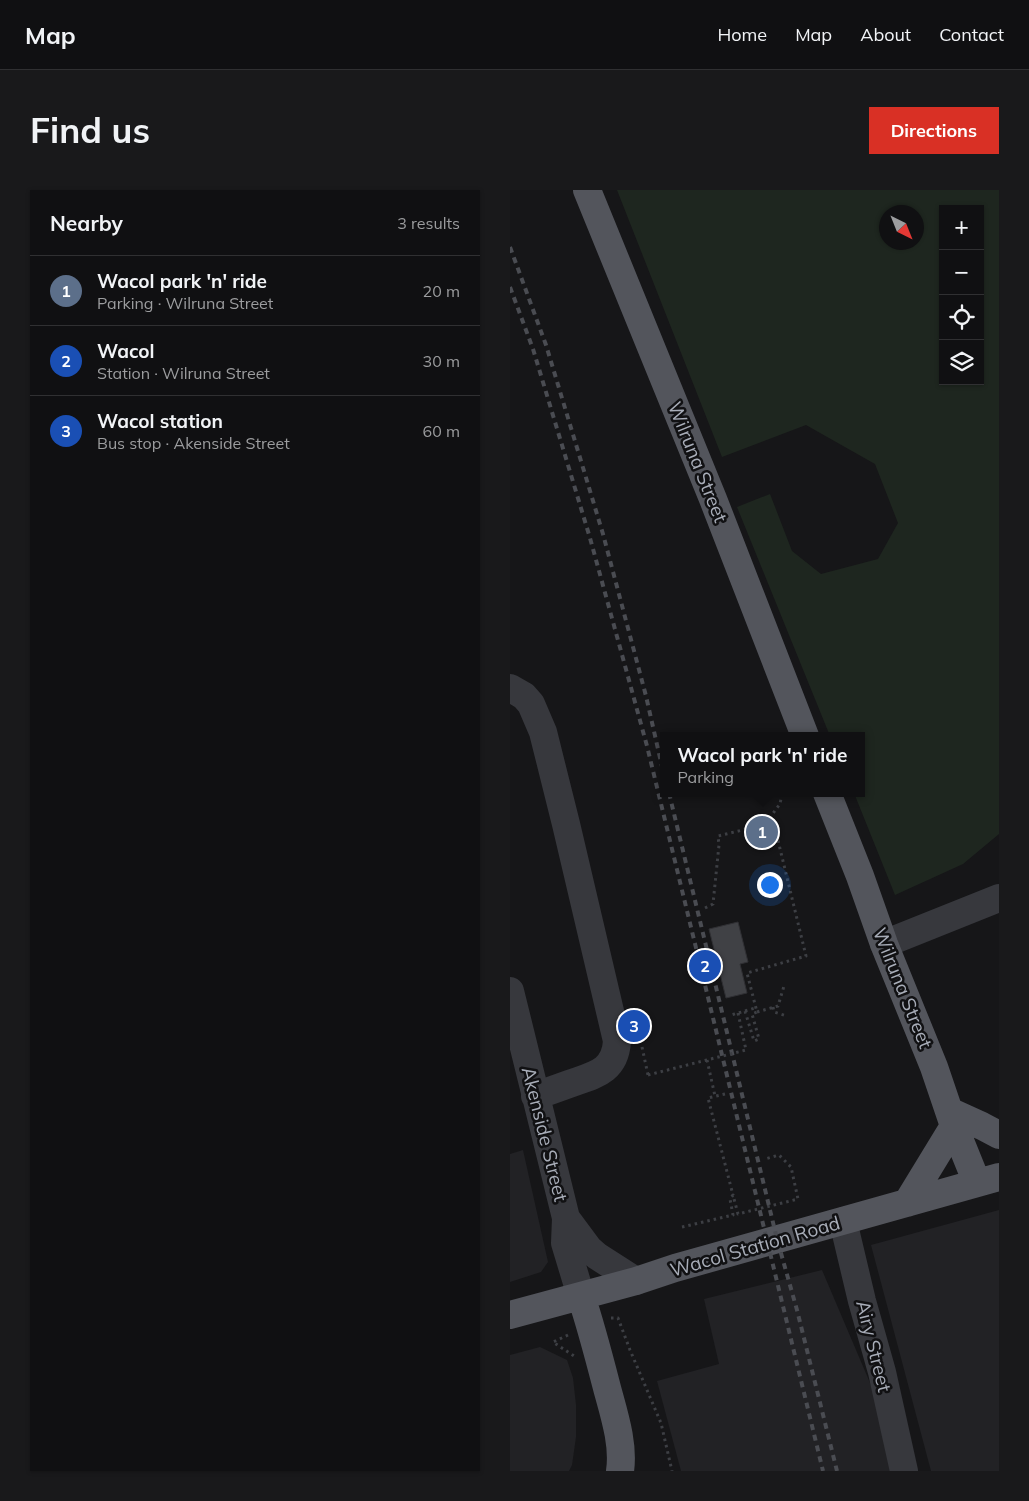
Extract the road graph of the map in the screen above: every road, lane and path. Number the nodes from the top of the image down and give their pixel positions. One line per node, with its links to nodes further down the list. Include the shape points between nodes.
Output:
1 (587, 190): 3 (main road, Wilruna Street, via 713,498)
2 (510, 688): 21 (street, via 531,704 545,739 617,1041 613,1059 603,1070)
3 (803, 732)
4 (781, 797): 6 (path)
5 (829, 797): 9 (main road, Wilruna Street)
6 (767, 824): 8 (path, via 718,836 713,904); 13 (path, via 775,828 806,956 747,973)
7 (999, 898): 9 (street)
8 (704, 908)
9 (884, 944): 23 (main road, Wilruna Street)
10 (784, 986): 12 (path, via 778,1006)
11 (510, 991): 21 (street, Akenside Street)
12 (773, 1007): 13 (path); 17 (path, via 774,1012)
13 (756, 1010): 14 (path); 14 (path, via 752,1014 759,1039 754,1041)
14 (745, 1011): 15 (path)
15 (738, 1013): 16 (path); 19 (path, bridge, via 746,1050)
16 (732, 1015)
17 (787, 1016)
18 (641, 1045): 19 (path, bridge, via 648,1075)
19 (707, 1060): 22 (path)
20 (725, 1094): 22 (path)
21 (536, 1096): 29 (street, Akenside Street)
22 (715, 1096): 27 (path, via 708,1098)
23 (952, 1119): 24 (main road, via 982,1126); 26 (main road, Wilruna Street); 28 (main road)
24 (999, 1135)
25 (765, 1159): 27 (path, via 779,1155 791,1167 798,1199 738,1214)
26 (988, 1180): 28 (main road, Wacol Station Road)
27 (733, 1195): 31 (path, via 730,1199 733,1215)
28 (907, 1203): 30 (main road, Wacol Station Road)
29 (566, 1218): 32 (street, Akenside Street, via 589,1249); 33 (street, Akenside Street, via 565,1243)
30 (843, 1221): 32 (main road, Wacol Station Road); 38 (street, Airy Street)
31 (682, 1227)
32 (636, 1281): 33 (main road, Wacol Station Road)
33 (581, 1296): 34 (main road, Wacol Station Road); 36 (main road, via 617,1428)
34 (510, 1314)
35 (610, 1318): 37 (path, via 618,1318 661,1423)
36 (620, 1471)
37 (672, 1471)
38 (904, 1471)

